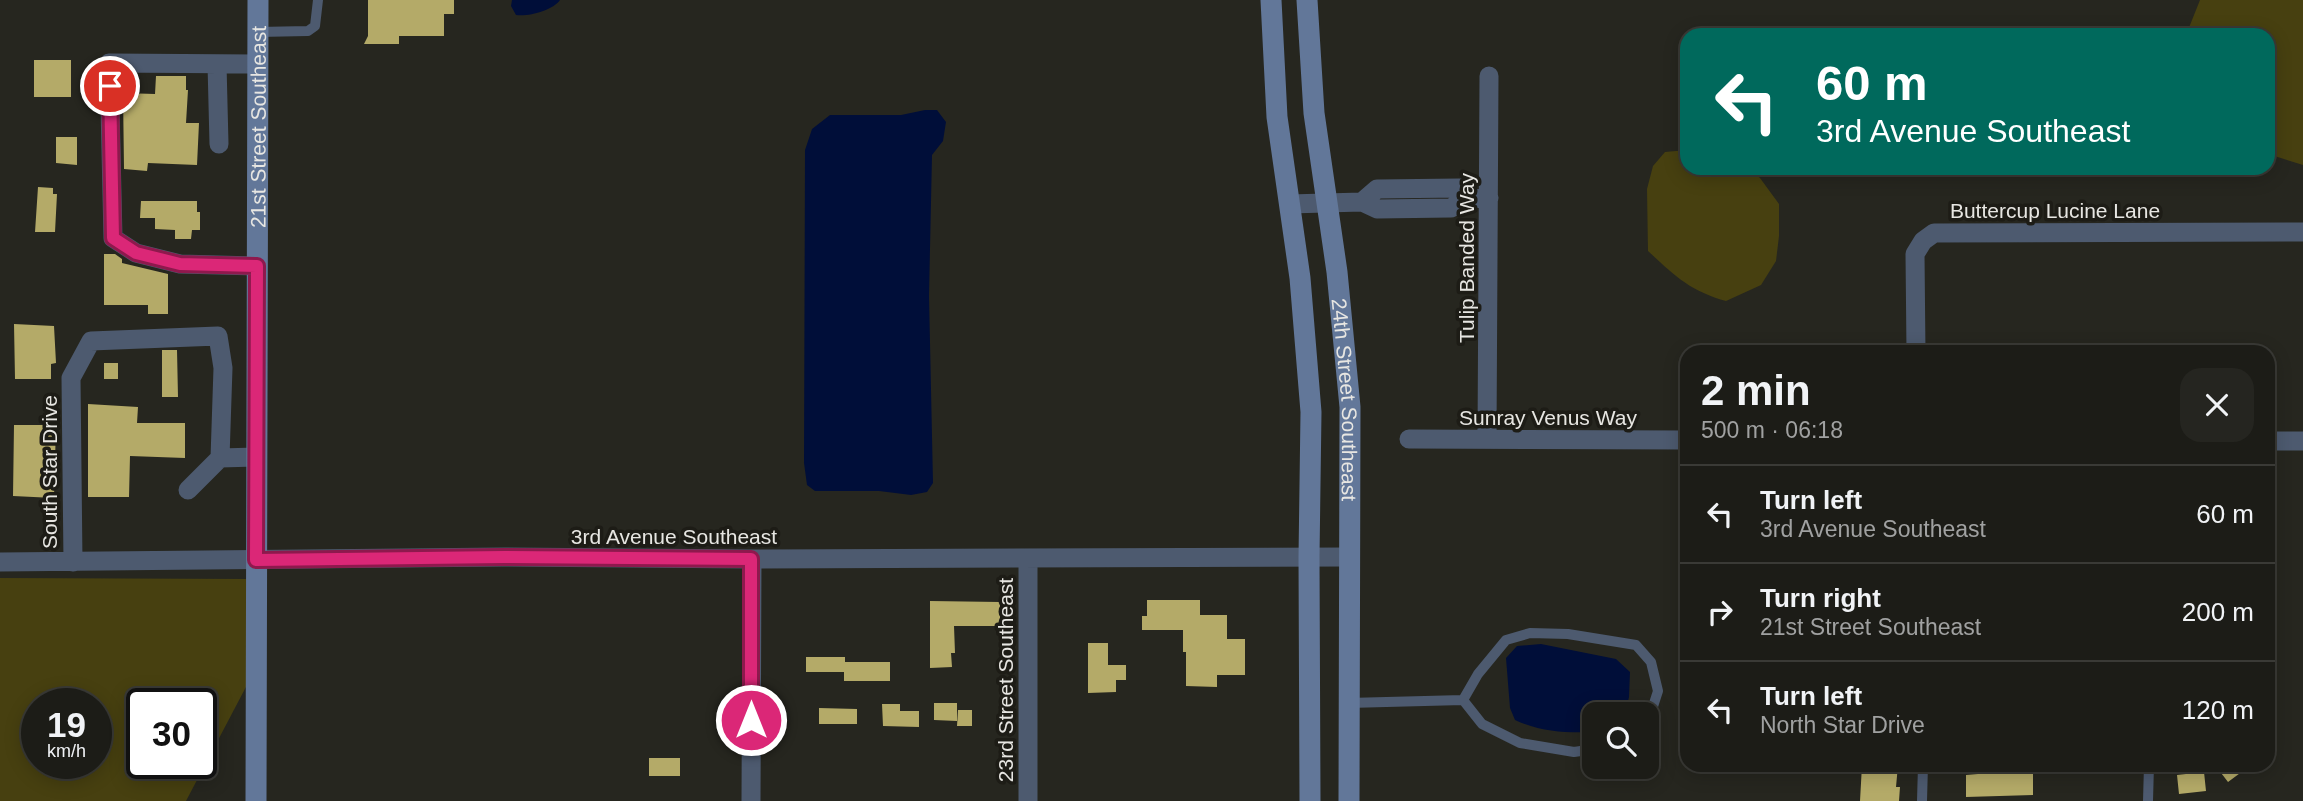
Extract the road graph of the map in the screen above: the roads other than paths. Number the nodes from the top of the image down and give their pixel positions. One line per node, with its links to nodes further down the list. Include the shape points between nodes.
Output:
1 (258, 0): 5 (street, 21st Street Southeast)
2 (318, 0): 5 (lane, via 315,26 308,31)
3 (1271, 0): 11 (street, 24th Street Southeast, via 1277,117)
4 (1307, 0): 12 (street, 24th Street Southeast, via 1314,113)
5 (258, 32): 7 (street, 21st Street Southeast)
6 (217, 64): 7 (street); 9 (street); 14 (street, via 109,63 113,238 136,253 180,264)
7 (257, 64): 14 (street, 21st Street Southeast)
8 (1489, 76): 10 (street, Tulip Banded Way)
9 (219, 144)
10 (1489, 198): 12 (street, via 1465,199 1459,188 1377,189 1362,202); 17 (street, Tulip Banded Way)
11 (1289, 204): 12 (street); 25 (street, 24th Street Southeast, via 1311,412)
12 (1327, 204): 24 (street, 24th Street Southeast, via 1350,407)
13 (2303, 232): 15 (street, Buttercup Lucine Lane, via 1934,233 1915,254)
14 (257, 266): 21 (street, 21st Street Southeast)
15 (1916, 345)
16 (1409, 439): 17 (street, Sunray Venus Way)
17 (1487, 439): 18 (street, Sunray Venus Way)
18 (1680, 440)
19 (2275, 441): 20 (street)
20 (2303, 441)
21 (257, 457): 22 (street); 28 (street, 21st Street Southeast)
22 (220, 458): 23 (street); 30 (street, South Star Drive, via 223,368 218,336 91,341 71,378)
23 (188, 490)
24 (1348, 557): 25 (street, 3rd Avenue Southeast); 33 (street, 24th Street Southeast)
25 (1309, 558): 27 (street, 3rd Avenue Southeast); 40 (street, 24th Street Southeast)
26 (751, 559): 27 (street, 3rd Avenue Southeast); 28 (street, 3rd Avenue Southeast); 38 (street)
27 (1028, 559): 39 (street, 23rd Street Southeast)
28 (256, 560): 30 (street, 3rd Avenue Southeast); 37 (street, 21st Street Southeast)
29 (0, 562): 30 (street, 3rd Avenue Southeast)
30 (73, 562)
31 (1463, 700): 32 (lane, via 1506,640 1530,633 1636,645 1651,662 1658,691); 33 (lane); 34 (lane, via 1482,724 1520,743)
32 (1654, 702)
33 (1348, 703): 41 (street, 24th Street Southeast)
34 (1582, 751)
35 (1923, 772): 42 (lane)
36 (2149, 772): 43 (lane)
37 (256, 801)
38 (751, 801)
39 (1028, 801)
40 (1310, 801)
41 (1349, 801)
42 (1922, 801)
43 (2148, 801)

